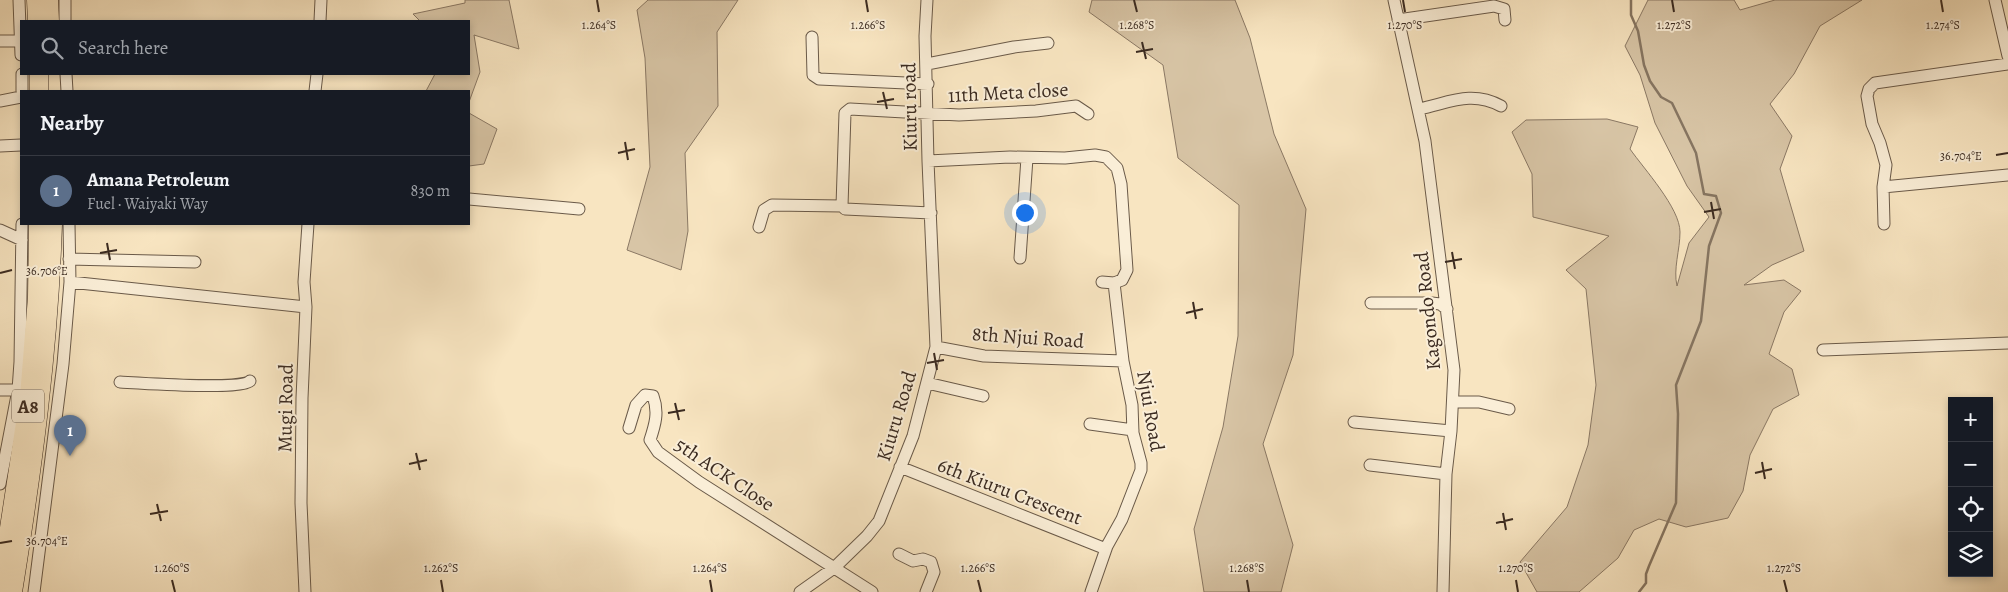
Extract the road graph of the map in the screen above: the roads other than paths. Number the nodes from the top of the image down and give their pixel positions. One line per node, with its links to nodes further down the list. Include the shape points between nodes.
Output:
1 (19, 0): 18 (street)
2 (36, 0): 9 (highway)
3 (49, 0): 10 (highway)
4 (65, 0): 11 (street)
5 (321, 0): 12 (street)
6 (927, 0): 21 (street, Kiuru road)
7 (1394, 0): 13 (street, Kagondo Road)
8 (1995, 0): 15 (street)
9 (37, 20)
10 (50, 20)
11 (65, 20)
12 (320, 20)
13 (1398, 20): 14 (street, via 1494,6 1504,9); 37 (street, Kagondo Road)
14 (1505, 20)
15 (2005, 27): 20 (street)
16 (812, 37): 28 (street, via 813,75 819,79)
17 (0, 41): 18 (street)
18 (20, 41)
19 (1048, 43): 21 (street)
20 (2008, 56)
21 (927, 64): 28 (street, Kiuru road)
22 (2008, 64): 45 (street, via 1875,83 1867,96 1872,124 1886,165)
23 (22, 75): 29 (street)
24 (38, 75): 30 (highway)
25 (50, 75): 31 (highway)
26 (66, 75): 32 (street)
27 (316, 75): 33 (street)
28 (928, 84): 38 (street, Kiuru road)
29 (22, 90)
30 (39, 90)
31 (51, 90)
32 (67, 90)
33 (315, 90)
34 (20, 97): 35 (street)
35 (0, 101)
36 (1501, 106): 37 (street, via 1484,98 1471,98)
37 (1419, 109): 68 (street, Kagondo Road)
38 (928, 114): 39 (street, 11th Meta close, via 1036,111 1076,106); 43 (street, Kiuru road); 47 (street, 11th Meta close, via 850,109 845,113)
39 (1088, 114)
40 (20, 145): 41 (street)
41 (0, 146)
42 (1027, 158): 43 (street); 59 (street); 65 (street, via 1095,155 1112,161 1119,172 1121,184 1127,270 1122,280)
43 (928, 161): 49 (street, Kiuru road)
44 (2008, 175): 45 (street)
45 (1883, 186): 50 (street)
46 (470, 199): 48 (street)
47 (842, 206): 49 (street, via 845,209); 56 (street, via 772,205 764,210)
48 (578, 209)
49 (931, 213): 70 (street, Kiuru Road)
50 (1884, 224)
51 (22, 225): 58 (street)
52 (38, 225): 62 (highway, A8)
53 (53, 225): 85 (highway, A8, via 49,329)
54 (69, 225): 60 (street)
55 (308, 225): 67 (street, Mugi Road, via 304,282)
56 (760, 227)
57 (0, 230): 58 (street)
58 (22, 240): 62 (street)
59 (1020, 258)
60 (69, 259): 61 (street); 63 (street)
61 (195, 262)
62 (30, 271): 77 (street); 95 (highway, A8, via 29,397)
63 (70, 282): 67 (street); 87 (street)
64 (1102, 282): 65 (street)
65 (1114, 282): 72 (street, Njui Road)
66 (1371, 303): 68 (street, via 1432,303)
67 (306, 307): 102 (street, Mugi Road, via 301,503)
68 (1447, 309): 79 (street, Kagondo Road, via 1454,370)
69 (2008, 343): 71 (street)
70 (936, 347): 72 (street, 8th Njui Road, via 984,356); 75 (street, Kiuru Road)
71 (1823, 350)
72 (1120, 361): 84 (street, Njui Road, via 1132,405)
73 (250, 381): 74 (street, via 245,385)
74 (120, 382)
75 (926, 383): 78 (street); 89 (street, Kiuru Road, via 913,436)
76 (0, 390): 77 (street)
77 (18, 390): 90 (street)
78 (983, 396)
79 (1453, 402): 80 (street, via 1486,402); 86 (street, Kagondo Road)
80 (1509, 409)
81 (1354, 422): 86 (street)
82 (1090, 424): 84 (street)
83 (630, 428): 98 (street, 5th ACK Close, via 636,405 645,395 653,396 656,420 650,440 658,452)
84 (1133, 430): 96 (street, Njui Road, via 1140,470 1122,519)
85 (37, 431): 87 (street); 93 (highway, A8)
86 (1451, 431): 91 (street, Kagondo Road)
87 (55, 436): 94 (street)
88 (1370, 465): 91 (street)
89 (900, 467): 96 (street, 6th Kiuru Crescent); 98 (street, Kiuru Road, via 879,520)
90 (1, 472): 92 (street)
91 (1446, 474): 107 (street, Kagondo Road)
92 (0, 484)
93 (30, 484): 94 (street); 100 (highway, A8)
94 (48, 488): 101 (street)
95 (6, 514): 99 (highway, A8)
96 (1106, 549): 106 (street, Njui Road)
97 (899, 554): 105 (street, via 913,561 931,562 934,572)
98 (834, 568): 103 (street, Kiuru Road); 104 (street)
99 (0, 586)
100 (13, 592)
101 (34, 592)
102 (305, 592)
103 (800, 592)
104 (872, 592)
105 (926, 592)
106 (1092, 592)
107 (1443, 592)

